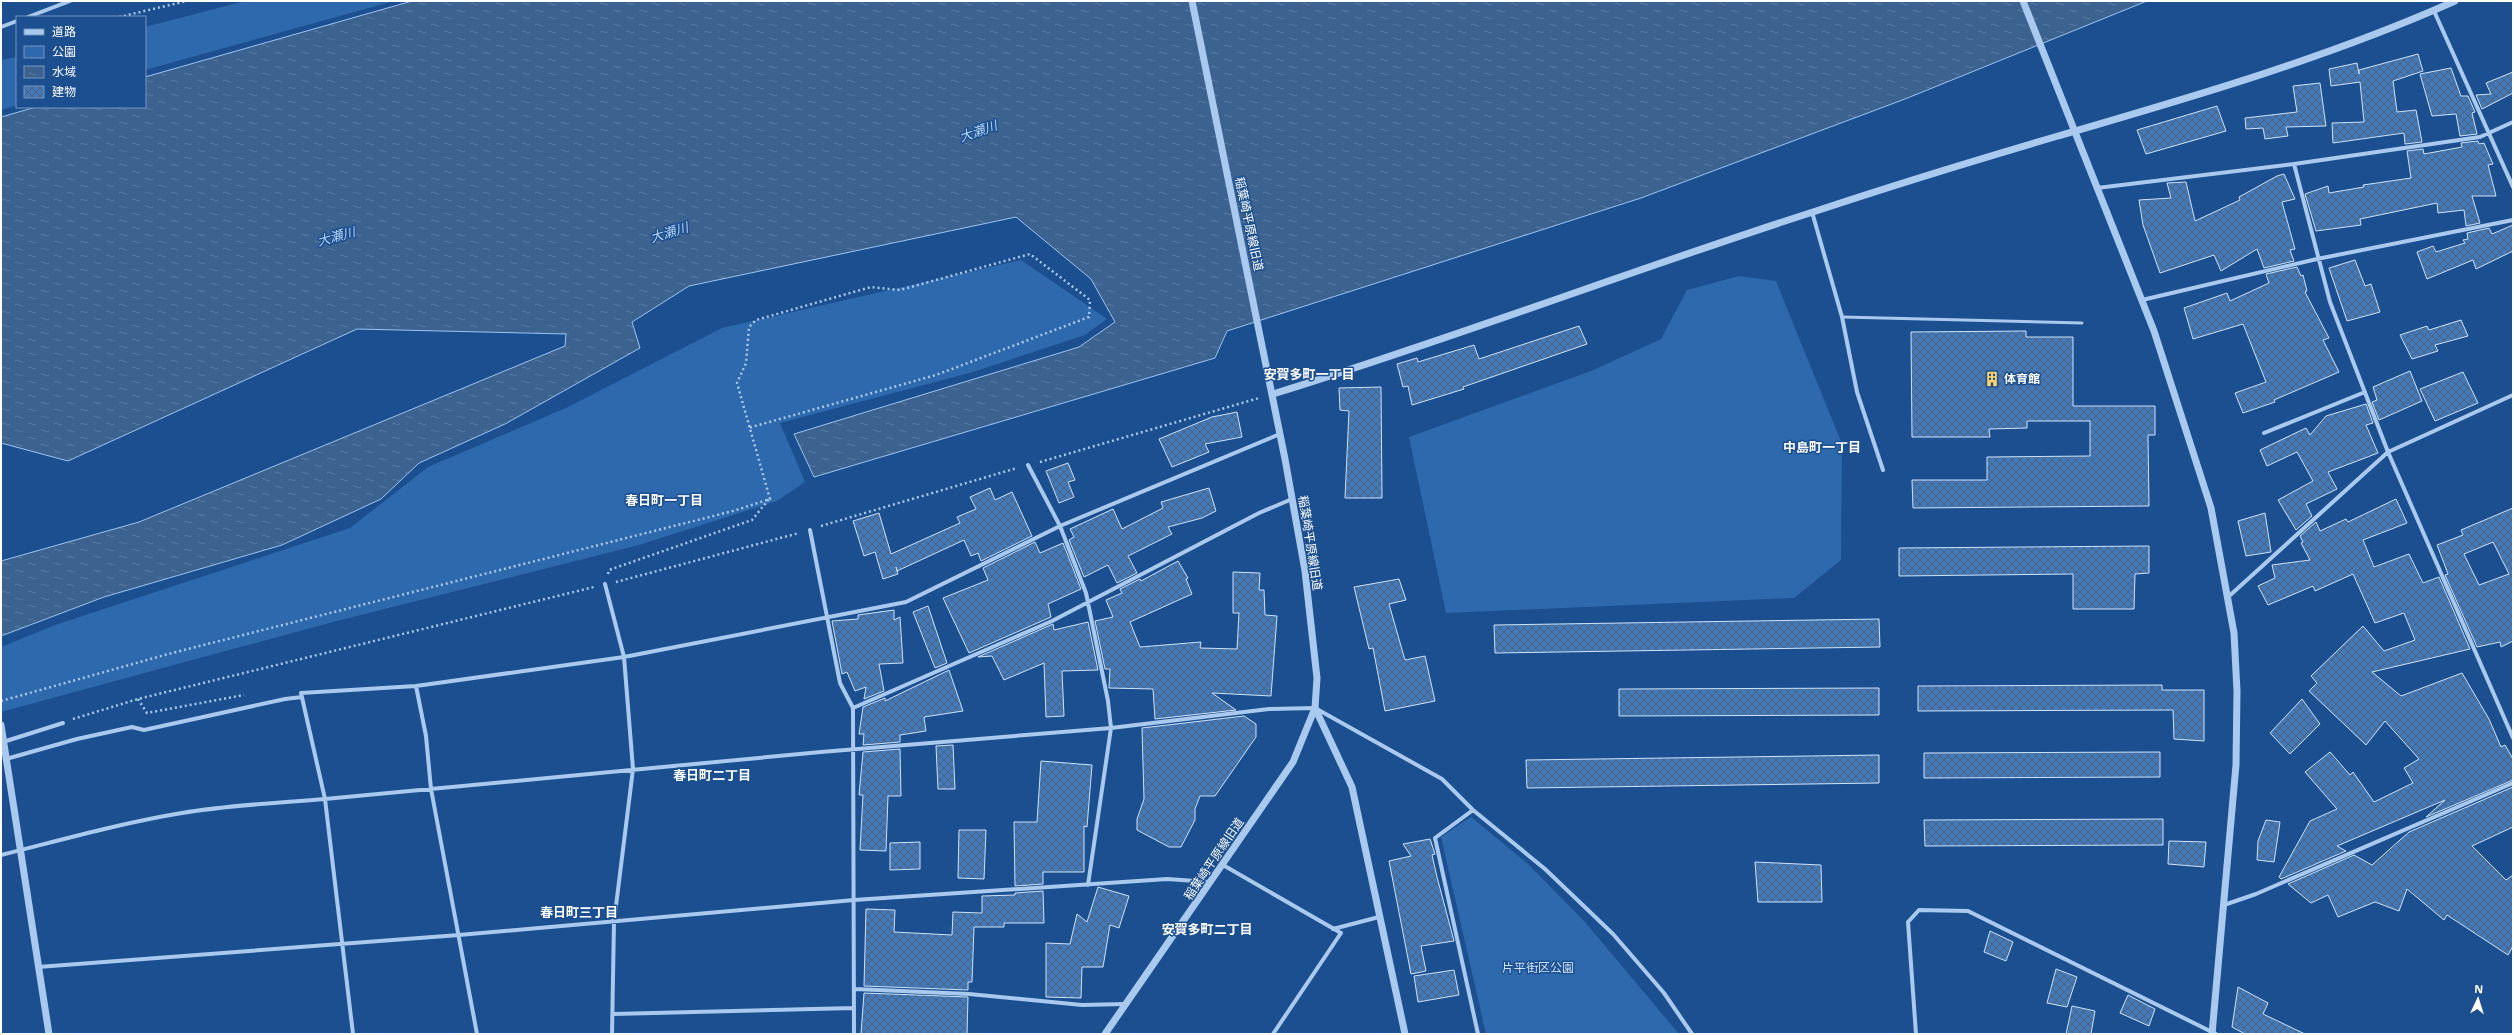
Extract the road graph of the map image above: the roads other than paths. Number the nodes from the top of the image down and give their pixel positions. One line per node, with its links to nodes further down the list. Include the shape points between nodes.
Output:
1 (70, 1): 6 (street)
2 (1192, 1): 22 (street, 稲葉崎平原線旧道)
3 (2023, 1): 10 (street)
4 (2455, 1): 5 (street)
5 (2434, 11): 10 (street, via 2314,57 2136,115); 11 (street)
6 (31, 16)
7 (16, 21): 8 (street)
8 (1, 27)
9 (2513, 122): 11 (street)
10 (2075, 131): 14 (street); 15 (street)
11 (2489, 134): 12 (street); 13 (street)
12 (2294, 164): 14 (street); 17 (street)
13 (2513, 187)
14 (2097, 188): 18 (street)
15 (1812, 212): 19 (street); 22 (street, via 1363,366)
16 (2513, 220): 17 (street)
17 (2317, 259): 18 (street); 21 (street, via 2330,302)
18 (2142, 300): 33 (street, via 2211,508)
19 (1842, 317): 20 (lane); 28 (street, via 1857,392)
20 (2082, 323)
21 (2365, 392): 24 (street); 26 (street)
22 (1273, 394): 25 (street, 稲葉崎平原線旧道)
23 (2513, 396): 26 (street)
24 (2264, 433)
25 (1281, 434): 29 (street, 稲葉崎平原線旧道); 30 (street)
26 (2388, 452): 33 (street); 45 (street)
27 (1028, 465): 30 (street)
28 (1883, 470)
29 (1292, 499): 34 (street, via 1259,513); 40 (street, 稲葉崎平原線旧道, via 1305,571 1317,678)
30 (1060, 526): 34 (street); 35 (street, via 906,602)
31 (810, 530): 35 (street)
32 (605, 584): 36 (street)
33 (2227, 599): 60 (street, via 2234,633 2237,691 2236,766)
34 (1088, 602): 39 (street, via 1052,621); 43 (street)
35 (827, 618): 36 (street); 39 (street, via 840,683)
36 (624, 657): 37 (street); 49 (street)
37 (416, 686): 38 (street, via 301,693); 51 (street, via 426,736)
38 (302, 697): 48 (street, via 144,730 132,727); 52 (street)
39 (852, 708): 47 (street)
40 (1315, 708): 43 (street, via 1269,709); 53 (street, via 1442,779); 56 (street, 稲葉崎平原線旧道, via 1293,762); 61 (street, via 1352,787)
41 (63, 723): 46 (street)
42 (1, 725): 44 (street)
43 (1111, 728): 47 (street); 58 (street)
44 (1, 732): 46 (street)
45 (2513, 738)
46 (2, 743): 48 (street)
47 (854, 749): 49 (street); 59 (street)
48 (5, 759): 54 (street)
49 (633, 769): 51 (street); 62 (street)
50 (2513, 783): 60 (street, via 2256,894)
51 (431, 788): 52 (street); 64 (street)
52 (325, 800): 54 (street, via 250,804 182,813 52,840); 65 (street)
53 (1473, 810): 80 (street, via 1435,838); 81 (street, via 1545,869 1613,934 1664,993)
54 (19, 850): 55 (street); 66 (street)
55 (1, 855)
56 (1223, 865): 57 (street, 稲葉崎平原線旧道); 63 (street)
57 (1211, 882): 58 (street, via 1167,879); 68 (street, 稲葉崎平原線旧道)
58 (1088, 885): 59 (street)
59 (854, 900): 62 (street); 67 (street)
60 (2224, 904): 71 (street)
61 (1379, 917): 63 (street); 79 (street)
62 (614, 922): 64 (street); 70 (street)
63 (1333, 929): 78 (street, via 1341,934)
64 (459, 935): 65 (street); 74 (street)
65 (342, 943): 66 (street); 73 (street)
66 (38, 967): 72 (street)
67 (854, 989): 68 (street, via 969,994 1082,1005); 69 (street)
68 (1125, 1004): 77 (street, 稲葉崎平原線旧道)
69 (854, 1008): 70 (street); 76 (street)
70 (613, 1014): 75 (street)
71 (2213, 1033): 82 (street, via 1968,911 1919,910 1908,922)
72 (49, 1034)
73 (353, 1034)
74 (477, 1034)
75 (612, 1034)
76 (854, 1034)
77 (1105, 1034)
78 (1273, 1034)
79 (1404, 1034)
80 (1478, 1034)
81 (1692, 1034)
82 (1916, 1034)

